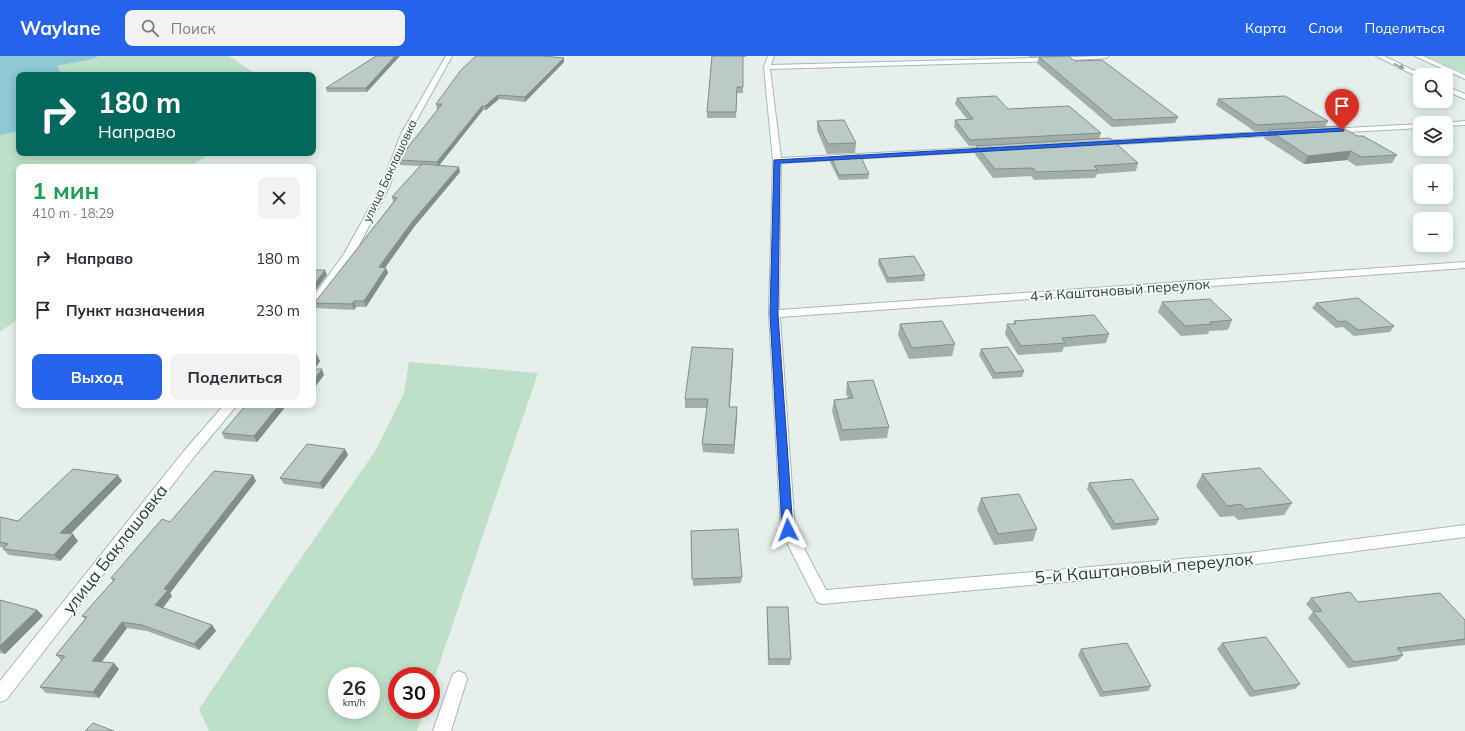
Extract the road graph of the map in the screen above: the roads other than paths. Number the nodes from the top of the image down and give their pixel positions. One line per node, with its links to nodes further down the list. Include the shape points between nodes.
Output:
1 (449, 56): 20 (street, улица Баклашовка, via 405,134 385,187 350,255)
2 (771, 56): 6 (street)
3 (1106, 56): 6 (street)
4 (1379, 56): 7 (street, one-way to 7)
5 (1418, 56): 8 (street)
6 (767, 67): 18 (street)
7 (1413, 73)
8 (1465, 77)
9 (1453, 91): 10 (street)
10 (1465, 97)
11 (1465, 123): 12 (street)
12 (1453, 124)
13 (1413, 126): 14 (street)
14 (1317, 131)
15 (1293, 133): 16 (street)
16 (1094, 144)
17 (999, 149): 18 (street)
18 (776, 161): 21 (street)
19 (1465, 265): 21 (street, 4-й Каштановый переулок)
20 (316, 300)
21 (774, 314): 23 (street, 5-й Каштановый переулок, via 788,530 822,597 1249,559)
22 (228, 408): 25 (street, улица Баклашовка, via 189,454)
23 (1465, 531)
24 (459, 679): 26 (street)
25 (0, 694)
26 (442, 731)

